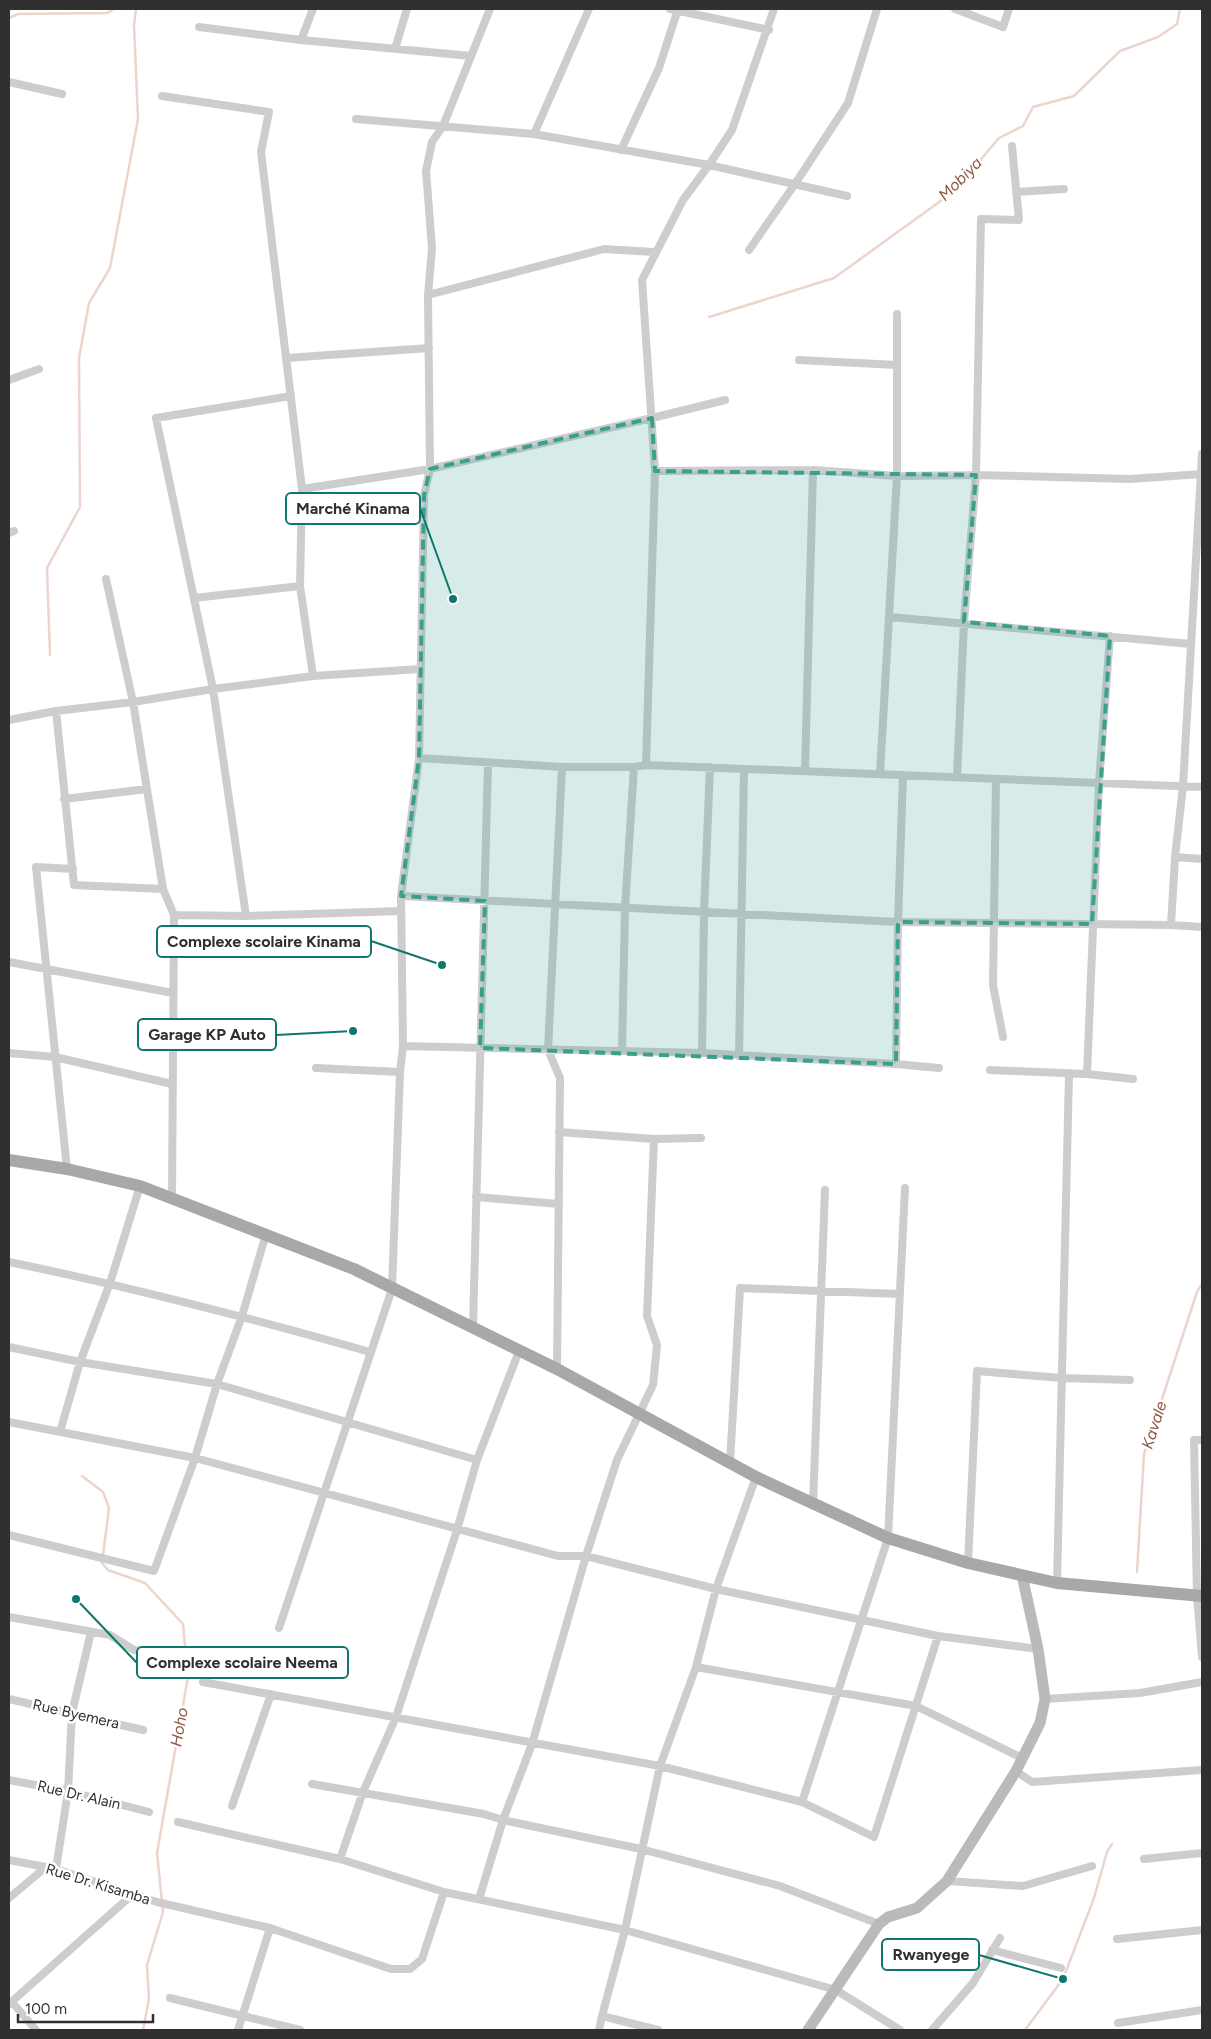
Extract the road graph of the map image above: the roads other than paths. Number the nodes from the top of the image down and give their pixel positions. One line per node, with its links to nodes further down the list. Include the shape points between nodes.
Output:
1 (314, 9): 12 (street)
2 (407, 9): 13 (street)
3 (490, 9): 14 (street)
4 (589, 9): 20 (street)
5 (675, 9): 11 (street); 22 (street, via 659,68)
6 (774, 9): 11 (street)
7 (877, 9): 24 (street, via 848,103)
8 (955, 9): 9 (street, via 1003,27)
9 (1010, 9)
10 (199, 27): 12 (street)
11 (769, 30): 23 (street, via 732,130)
12 (301, 40): 13 (street)
13 (395, 49): 14 (street)
14 (471, 56): 19 (street)
15 (9, 82): 16 (street)
16 (62, 94)
17 (162, 96): 33 (street, via 269,112 261,152)
18 (356, 119): 19 (street)
19 (443, 126): 20 (street); 30 (street, via 432,142 426,171 432,248)
20 (534, 134): 22 (street)
21 (1012, 146): 26 (street)
22 (621, 150): 23 (street)
23 (709, 165): 24 (street); 29 (street, via 683,200)
24 (796, 184): 27 (street); 28 (street)
25 (1064, 189): 26 (street)
26 (1016, 192): 46 (street, via 1019,220 981,219)
27 (847, 196)
28 (749, 250)
29 (654, 252): 30 (street, via 604,249); 40 (street, via 642,280)
30 (428, 295): 32 (street)
31 (897, 314): 35 (street)
32 (429, 348): 33 (street); 42 (street)
33 (286, 358): 38 (street)
34 (799, 360): 35 (street)
35 (897, 365): 47 (street)
36 (39, 370): 37 (street)
37 (9, 380)
38 (291, 396): 48 (street); 51 (street, via 156,418)
39 (725, 400): 40 (street)
40 (652, 418): 42 (street); 44 (street)
41 (1202, 454): 45 (street)
42 (430, 469): 48 (street); 56 (street, via 424,495)
43 (813, 470): 44 (street); 47 (street); 69 (street)
44 (656, 471): 64 (street)
45 (1201, 474): 46 (street, via 1130,479); 55 (street)
46 (976, 475): 47 (street); 53 (street)
47 (897, 476): 52 (street)
48 (302, 489): 50 (street)
49 (106, 579): 59 (street)
50 (300, 586): 51 (street); 57 (street)
51 (194, 598): 58 (street)
52 (890, 617): 53 (street); 70 (street)
53 (964, 622): 54 (street); 72 (street)
54 (1110, 636): 55 (street); 74 (street)
55 (1191, 644): 75 (street)
56 (420, 669): 57 (street); 62 (street)
57 (313, 676): 58 (street)
58 (213, 688): 59 (street); 91 (street)
59 (133, 702): 60 (street); 77 (street)
60 (56, 711): 61 (street); 78 (street)
61 (9, 720)
62 (419, 758): 63 (street); 83 (street)
63 (488, 763): 65 (street); 84 (street)
64 (646, 765): 66 (street); 67 (street)
65 (562, 767): 66 (street); 85 (street)
66 (634, 767): 86 (street)
67 (710, 768): 68 (street); 88 (street)
68 (744, 769): 69 (street); 89 (street)
69 (805, 771): 70 (street)
70 (880, 774): 71 (street)
71 (903, 775): 72 (street); 92 (street)
72 (956, 777): 73 (street)
73 (996, 779): 74 (street); 93 (street)
74 (1100, 783): 75 (street); 94 (street)
75 (1183, 786): 76 (street); 79 (street)
76 (1202, 787)
77 (147, 789): 78 (street); 82 (street)
78 (64, 799): 81 (street)
79 (1175, 857): 80 (street); 95 (street)
80 (1202, 859)
81 (73, 869): 82 (street, via 74,885); 98 (street, via 36,867)
82 (163, 889): 90 (street)
83 (401, 896): 84 (street); 87 (street)
84 (485, 901): 85 (street); 102 (street)
85 (555, 904): 86 (street); 103 (street)
86 (626, 908): 88 (street); 104 (street)
87 (401, 911): 91 (street); 101 (street)
88 (704, 912): 89 (street); 106 (street)
89 (742, 914): 92 (street); 107 (street)
90 (174, 915): 91 (street); 99 (street)
91 (246, 916)
92 (898, 922): 93 (street); 109 (street)
93 (994, 923): 94 (street); 100 (street, via 993,985)
94 (1092, 924): 95 (street); 115 (street)
95 (1171, 925): 96 (street)
96 (1202, 927)
97 (9, 962): 98 (street)
98 (45, 967): 99 (street); 108 (street)
99 (173, 993): 117 (street)
100 (1003, 1036)
101 (403, 1046): 102 (street); 113 (street)
102 (480, 1048): 103 (street); 127 (street)
103 (548, 1050): 104 (street); 118 (street, via 560,1078)
104 (622, 1052): 106 (street)
105 (9, 1053): 108 (street)
106 (702, 1053): 107 (street)
107 (739, 1056): 109 (street)
108 (55, 1057): 117 (street); 122 (street)
109 (896, 1064): 111 (street)
110 (316, 1068): 113 (street)
111 (939, 1068)
112 (990, 1070): 114 (street)
113 (400, 1072): 132 (street)
114 (1069, 1074): 115 (street); 142 (street)
115 (1086, 1074): 116 (street)
116 (1133, 1079)
117 (172, 1084): 126 (street)
118 (560, 1132): 120 (street); 128 (street)
119 (700, 1138): 120 (street)
120 (654, 1139): 145 (street, via 647,1316 657,1345 653,1385)
121 (9, 1160): 122 (main road)
122 (67, 1169): 123 (main road)
123 (140, 1186): 126 (main road); 131 (street)
124 (905, 1188): 134 (street)
125 (825, 1190): 133 (street)
126 (172, 1196): 129 (main road)
127 (476, 1197): 128 (street); 136 (street)
128 (559, 1204): 141 (street)
129 (266, 1234): 132 (main road, via 354,1269); 135 (street)
130 (9, 1262): 131 (street)
131 (110, 1283): 135 (street); 140 (street)
132 (392, 1289): 136 (main road); 139 (street)
133 (821, 1290): 134 (street); 152 (street, via 740,1288); 155 (street)
134 (899, 1294): 158 (street)
135 (242, 1316): 139 (street); 144 (street)
136 (473, 1328): 138 (main road)
137 (9, 1347): 140 (street)
138 (519, 1351): 141 (main road); 151 (street)
139 (370, 1352): 146 (street)
140 (80, 1362): 144 (street); 148 (street)
141 (557, 1369): 145 (main road)
142 (1062, 1378): 143 (street); 160 (street, via 977,1371); 162 (street)
143 (1130, 1380)
144 (217, 1384): 146 (street); 150 (street)
145 (640, 1415): 152 (main road); 159 (street, via 617,1460)
146 (346, 1421): 151 (street); 154 (street)
147 (9, 1422): 148 (street)
148 (60, 1432): 150 (street)
149 (1202, 1440): 164 (street, via 1194,1440)
150 (195, 1458): 154 (street); 157 (street, via 154,1571)
151 (477, 1460): 156 (street)
152 (730, 1464): 153 (main road)
153 (756, 1477): 155 (main road); 163 (street)
154 (324, 1492): 156 (street); 167 (street)
155 (813, 1504): 158 (main road)
156 (457, 1530): 159 (street, via 558,1556); 182 (street)
157 (9, 1535)
158 (888, 1538): 160 (main road); 166 (street)
159 (586, 1556): 163 (street); 184 (street)
160 (968, 1563): 161 (main road)
161 (1022, 1574): 162 (main road); 170 (street)
162 (1057, 1583): 164 (main road)
163 (716, 1588): 166 (street); 173 (street)
164 (1200, 1596): 172 (street)
165 (9, 1617): 168 (street)
166 (861, 1618): 169 (street); 176 (street)
167 (279, 1628)
168 (91, 1632): 171 (street, via 110,1635 134,1650); 181 (street)
169 (938, 1636): 170 (street); 180 (street)
170 (1038, 1649): 179 (street)
171 (154, 1653)
172 (1202, 1656)
173 (696, 1667): 176 (street); 186 (street)
174 (203, 1682): 177 (street)
175 (1202, 1682): 179 (street, via 1140,1693)
176 (837, 1692): 180 (street); 193 (street)
177 (271, 1694): 182 (street); 194 (street)
178 (9, 1699): 181 (street, Rue Byemera)
179 (1045, 1699): 185 (street, via 1040,1723)
180 (916, 1706): 185 (street); 193 (street, via 874,1837)
181 (72, 1714): 183 (street, Rue Byemera); 191 (street)
182 (396, 1716): 184 (street); 192 (street)
183 (143, 1730)
184 (532, 1744): 186 (street); 196 (street)
185 (1022, 1758): 188 (street)
186 (660, 1766): 193 (street); 198 (street)
187 (1202, 1770): 188 (street, via 1032,1782)
188 (1016, 1772): 206 (street)
189 (9, 1780): 191 (street, Rue Dr. Alain)
190 (312, 1784): 192 (street)
191 (68, 1791): 195 (street, Rue Dr. Alain); 205 (street)
192 (363, 1792): 196 (street); 200 (street)
193 (802, 1802)
194 (232, 1806)
195 (149, 1812)
196 (503, 1820): 198 (street); 210 (street)
197 (178, 1822): 200 (street)
198 (641, 1849): 211 (street, via 780,1886); 213 (street)
199 (1202, 1853): 201 (street)
200 (340, 1859): 207 (street)
201 (1144, 1859)
202 (9, 1860): 204 (street, Rue Dr. Kisamba)
203 (1092, 1866): 206 (street, via 1023,1886)
204 (46, 1868): 205 (street, Rue Dr. Kisamba); 209 (street)
205 (56, 1869): 208 (street, Rue Dr. Kisamba)
206 (947, 1880): 211 (street, via 917,1908 888,1917)
207 (444, 1892): 210 (street); 212 (street, Rue Dr. Kisamba, via 422,1959 410,1969 391,1969)
208 (133, 1894): 212 (street, Rue Dr. Kisamba); 221 (street)
209 (9, 1898)
210 (479, 1899): 213 (street)
211 (878, 1924): 219 (street)
212 (270, 1928): 223 (street)
213 (624, 1930): 219 (street); 224 (street)
214 (1202, 1930): 216 (street)
215 (1000, 1938): 217 (street)
216 (1117, 1939)
217 (992, 1950): 218 (street); 233 (street, via 973,1983)
218 (1061, 1968)
219 (836, 1990): 231 (street); 232 (street)
220 (170, 1998): 223 (street)
221 (10, 2003): 226 (street)
222 (1202, 2010): 225 (street)
223 (242, 2016): 227 (street); 228 (street)
224 (602, 2016): 229 (street); 230 (street)
225 (1118, 2023)
226 (36, 2030)
227 (238, 2030)
228 (300, 2030)
229 (600, 2030)
230 (658, 2030)
231 (808, 2030)
232 (900, 2030)
233 (932, 2030)

